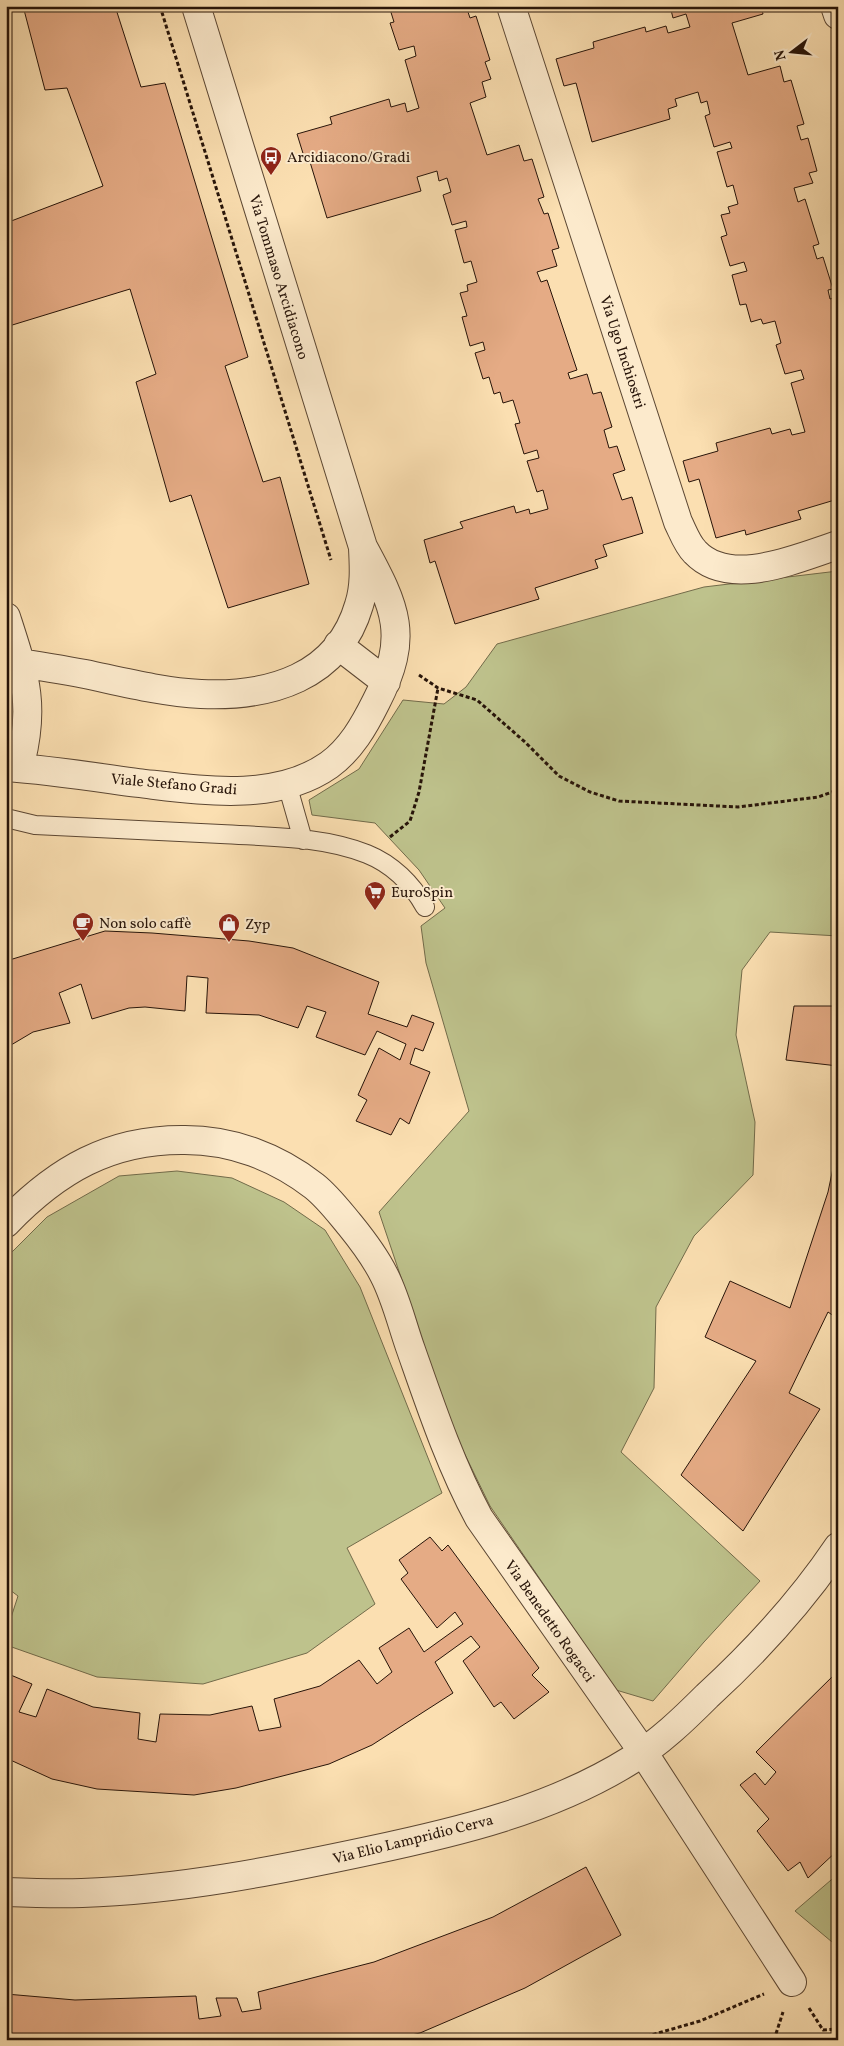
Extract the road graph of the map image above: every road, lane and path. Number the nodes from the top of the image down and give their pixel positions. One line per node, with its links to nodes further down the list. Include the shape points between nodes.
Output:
1 (160, 6): 8 (path)
2 (196, 6): 7 (street, Via Tommaso Arcidiacono)
3 (511, 6): 6 (street, Via Ugo Inchiostri, via 686,539 702,558 730,570 766,567)
4 (835, 6): 5 (street)
5 (838, 15)
6 (838, 545)
7 (363, 547): 10 (street, via 360,604 354,621); 12 (street, Viale Stefano Gradi, via 392,607 396,638)
8 (332, 565)
9 (6, 617): 11 (street)
10 (338, 645): 11 (street, via 318,667 292,681 260,692 232,694 164,690); 12 (street)
11 (14, 662): 14 (street, via 27,688 28,716 25,745)
12 (390, 670): 13 (path); 15 (street, Viale Stefano Gradi, via 360,731 345,750 328,766)
13 (438, 688): 16 (path, via 477,700 559,776 590,792 619,801 738,807 818,797); 19 (path, via 410,821)
14 (13, 768): 15 (street, Viale Stefano Gradi, via 189,788 253,790)
15 (287, 784): 18 (lane)
16 (838, 790)
17 (6, 818): 18 (lane, via 35,825)
18 (303, 840): 19 (lane)
19 (368, 854): 20 (lane, via 406,880)
20 (425, 907)
21 (6, 1223): 23 (street, Via Benedetto Rogacci, via 49,1183 71,1168 135,1144 193,1140 239,1147 271,1159 315,1187 358,1235 388,1283 438,1428 475,1512)
22 (838, 1547): 23 (street, Via Elio Lampridio Cerva, via 811,1585 761,1643 694,1709)
23 (643, 1752): 24 (street, Via Elio Lampridio Cerva, via 598,1779 544,1802 480,1825 424,1839 283,1869 174,1885 81,1893); 25 (street, Via Benedetto Rogacci)
24 (6, 1892)
25 (792, 1982): 26 (path, via 823,2030); 27 (path, via 700,2021)
26 (838, 2029)
27 (634, 2040)

